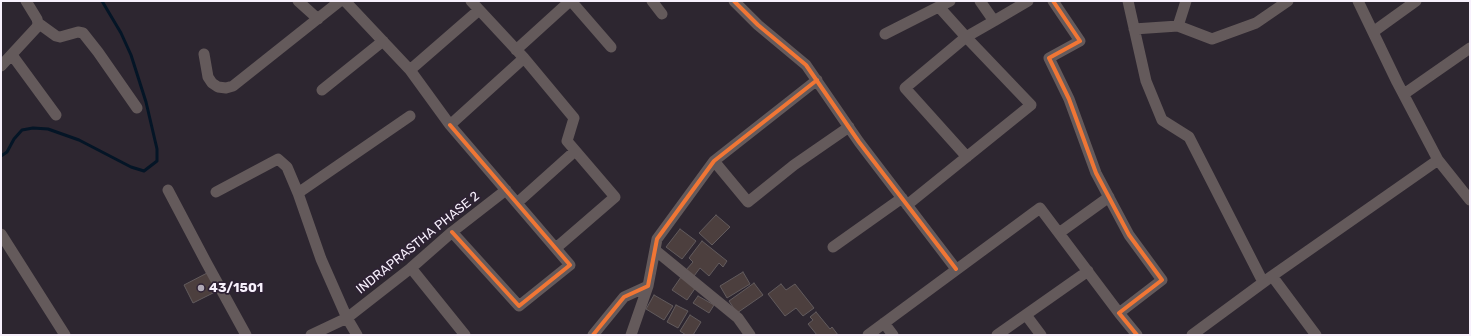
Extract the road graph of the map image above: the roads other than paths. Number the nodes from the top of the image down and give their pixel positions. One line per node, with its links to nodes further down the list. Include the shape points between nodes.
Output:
1 (26, 1): 23 (street)
2 (298, 1): 21 (street)
3 (340, 1): 21 (street)
4 (345, 1): 29 (street)
5 (472, 1): 19 (street)
6 (570, 1): 30 (street); 33 (street)
7 (652, 1): 20 (street)
8 (734, 1): 37 (street, via 758,26 806,65)
9 (950, 1): 18 (street)
10 (980, 1): 22 (street)
11 (1028, 1): 22 (street)
12 (1053, 1): 53 (street, via 1080,41 1049,58 1069,99 1096,173)
13 (1128, 1): 25 (street)
14 (1186, 1): 24 (street)
15 (1288, 1): 24 (street, via 1256,23 1212,39)
16 (1358, 1): 26 (street)
17 (1416, 1): 26 (street)
18 (939, 7): 27 (street); 28 (street)
19 (479, 10): 33 (street); 36 (street)
20 (662, 14)
21 (318, 19): 32 (street, via 233,86 218,87 212,83 208,77)
22 (994, 20): 28 (street)
23 (38, 23): 34 (street, via 35,30); 40 (street, via 60,37 83,33)
24 (1178, 26): 25 (street)
25 (1134, 29): 66 (street, via 1146,81 1162,120 1189,137)
26 (1373, 32): 39 (street)
27 (885, 34)
28 (966, 37): 46 (street, via 905,88); 46 (street, via 1030,105)
29 (383, 41): 36 (street); 38 (street)
30 (611, 47)
31 (1470, 48): 39 (street)
32 (204, 54)
33 (520, 54): 43 (street); 45 (street, via 574,118 567,141)
34 (12, 55): 35 (street); 41 (street)
35 (1, 66)
36 (410, 70): 43 (street)
37 (817, 80): 44 (street); 48 (street)
38 (322, 90)
39 (1404, 94): 47 (street)
40 (137, 108)
41 (56, 115)
42 (410, 116): 52 (street)
43 (450, 125): 50 (street)
44 (849, 127): 48 (street, via 748,202); 55 (street)
45 (575, 151): 56 (street); 61 (street, via 615,196)
46 (967, 157): 55 (street)
47 (1438, 160): 54 (street); 66 (street)
48 (714, 161): 62 (street, via 657,239)
49 (168, 190): 73 (street)
50 (506, 190): 56 (street); 57 (street, INDRAPRASTHA PHASE 2)
51 (216, 192): 52 (street, via 278,159 287,168)
52 (298, 193): 70 (street, via 321,259)
53 (1109, 197): 58 (street); 68 (street, via 1129,235 1162,280)
54 (1470, 200)
55 (904, 202): 60 (street); 64 (street)
56 (517, 203): 61 (street)
57 (452, 232): 61 (street, via 519,306 570,265); 63 (street, INDRAPRASTHA PHASE 2)
58 (1059, 233): 64 (street, via 1040,208); 65 (street)
59 (1, 234): 72 (street)
60 (833, 247)
61 (556, 248)
62 (655, 250): 67 (street); 79 (street, via 738,318)
63 (411, 268): 70 (street, INDRAPRASTHA PHASE 2); 76 (street)
64 (956, 270): 71 (street)
65 (1088, 271): 68 (street); 69 (street)
66 (1268, 279): 85 (street); 86 (street)
67 (648, 286): 77 (street, via 624,297); 78 (street)
68 (1120, 312): 84 (street)
69 (1026, 315): 82 (street); 83 (street)
70 (347, 318): 74 (street, INDRAPRASTHA PHASE 2); 75 (street)
71 (884, 323): 80 (street); 81 (street)
72 (60, 333)
73 (246, 335)
74 (311, 335)
75 (356, 335)
76 (465, 335)
77 (593, 335)
78 (631, 335)
79 (750, 335)
80 (868, 335)
81 (893, 335)
82 (997, 335)
83 (1041, 335)
84 (1137, 335)
85 (1192, 335)
86 (1316, 335)

